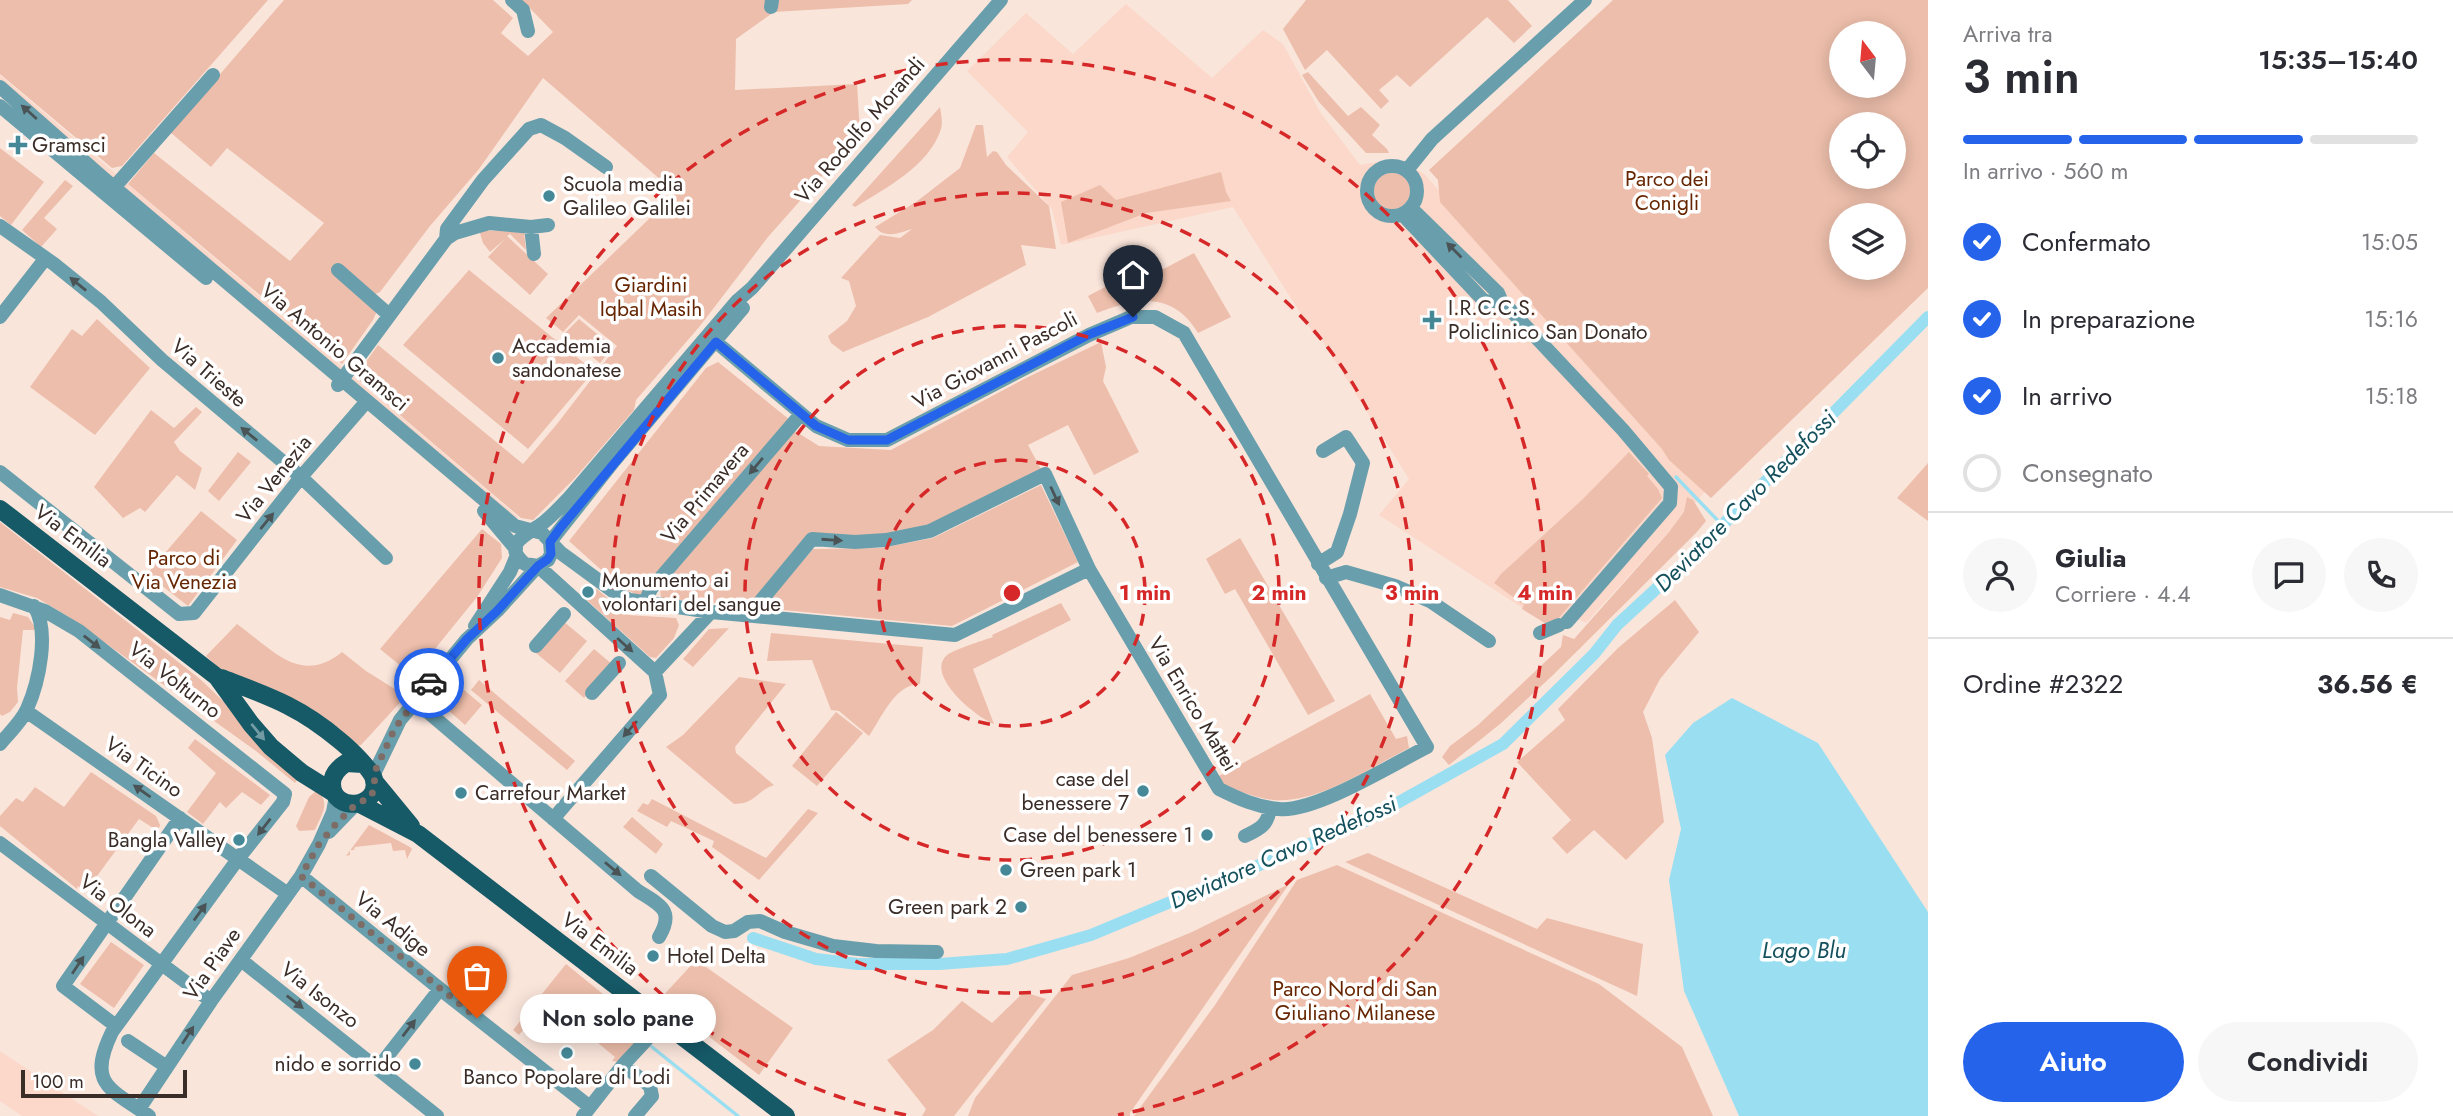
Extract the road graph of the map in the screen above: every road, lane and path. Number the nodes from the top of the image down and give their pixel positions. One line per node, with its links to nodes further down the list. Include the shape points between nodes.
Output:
1 (512, 0): 4 (street, via 523,10)
2 (1001, 0): 19 (street, Via Rodolfo Morandi)
3 (1585, 0): 9 (street, via 1432,139)
4 (528, 31)
5 (213, 75): 10 (street)
6 (0, 87): 10 (street, Via Antonio Gramsci, one-way to 6)
7 (0, 106): 10 (street, Via Antonio Gramsci)
8 (606, 167): 15 (street, via 541,125 528,129 483,180 447,229)
9 (1407, 170): 11 (street, via 1417,188 1415,201); 11 (street, via 1381,167 1371,175 1367,187 1367,198 1376,211 1391,216)
10 (110, 191): 24 (street, Via Antonio Gramsci)
11 (1406, 211): 20 (street, one-way to 11); 20 (street, via 1485,302)
12 (548, 225): 14 (street)
13 (0, 226): 17 (street, Via Trieste)
14 (531, 227): 15 (street, via 489,223); 16 (street)
15 (446, 239): 21 (street)
16 (534, 254)
17 (45, 258): 22 (street); 30 (street, Via Trieste, one-way to 17)
18 (338, 270): 21 (street)
19 (748, 291): 23 (street, Via Rodolfo Morandi, via 747,303); 27 (street, Via Rodolfo Morandi)
20 (1501, 300): 48 (street, via 1671,487 1670,503 1563,623)
21 (388, 314): 24 (street)
22 (0, 317)
23 (716, 342): 26 (street, Via Giovanni Pascoli); 27 (street, Via Rodolfo Morandi, via 705,346 635,429); 33 (street, Via Rodolfo Morandi)
24 (339, 382): 25 (street, Via Antonio Gramsci)
25 (365, 404): 30 (street, Via Venezia); 32 (street, Via Antonio Gramsci, via 514,526); 34 (street, Via Antonio Gramsci, via 488,514)
26 (801, 414): 36 (street, Via Giovanni Pascoli, via 848,440 887,440 1104,327 1130,317 1155,317 1184,333); 41 (street, Via Primavera, one-way to 41, via 651,589)
27 (623, 435): 32 (street, Via Rodolfo Morandi, via 568,499)
28 (1323, 451): 36 (street, via 1346,437 1363,463 1337,552)
29 (0, 472): 30 (street, Via Venezia, one-way to 30, via 179,614 194,613)
30 (301, 477): 35 (street, Via Trieste)
31 (0, 509): 54 (main road, Via Emilia)
32 (532, 531): 33 (street, via 542,533); 34 (street, via 521,536)
33 (550, 542): 37 (street, via 551,554); 41 (street, via 617,594)
34 (517, 552): 37 (street, via 525,564); 49 (street, via 510,572)
35 (386, 558)
36 (1318, 564): 39 (street, Via Giovanni Pascoli)
37 (538, 566): 49 (street); 53 (street, one-way to 53)
38 (1089, 569): 46 (street, via 955,635); 46 (street, Via Enrico Mattei, one-way to 38, via 812,539 886,540 930,531 1045,474); 64 (street, Via Enrico Mattei, via 1219,789)
39 (1326, 578): 50 (street, via 1346,572 1395,586 1430,601); 60 (street, Via Giovanni Pascoli)
40 (0, 595): 42 (street, Via Volturno)
41 (645, 602): 43 (street)
42 (34, 606): 57 (street, via 44,631); 71 (street, Via Volturno, one-way to 71, via 79,631 285,794)
43 (687, 608): 44 (street); 47 (street)
44 (710, 612): 46 (street); 47 (street)
45 (564, 614): 51 (street)
46 (750, 614)
47 (697, 627): 53 (street)
48 (1541, 633)
49 (467, 639): 56 (street)
50 (1489, 641)
51 (536, 646)
52 (619, 663): 55 (street)
53 (656, 672): 66 (street, one-way to 66, via 660,695)
54 (217, 677): 61 (main road, Via Emilia, via 291,706 332,734); 62 (main road, Via Emilia, one-way to 62, via 271,747)
55 (592, 693)
56 (415, 701): 58 (street); 66 (street)
57 (26, 711): 59 (street); 65 (street, Via Ticino, one-way to 57)
58 (395, 728): 61 (street); 61 (street)
59 (0, 744)
60 (1427, 747): 64 (street, Via Enrico Mattei, via 1313,805)
61 (365, 769): 62 (main road, via 340,767 332,781); 63 (main road, via 373,792); 67 (main road, Via Emilia)
62 (335, 794): 63 (main road, via 346,804); 70 (street, Via Piave)
63 (358, 804): 67 (main road, Via Emilia); 70 (street, Via Piave)
64 (1270, 808): 68 (street, via 1262,828)
65 (180, 818): 71 (street, Via Ticino); 75 (street)
66 (553, 820): 76 (street, one-way to 76, via 665,910 666,925)
67 (418, 834): 82 (main road, Via Emilia)
68 (1245, 836)
69 (0, 843): 75 (street, Via Olona)
70 (319, 844): 72 (street, Via Piave)
71 (238, 859): 74 (street, Via Ticino); 79 (street, one-way to 71)
72 (301, 876): 74 (street, Via Piave); 80 (street, Via Adige)
73 (651, 876): 77 (street, via 719,931 760,921 832,946)
74 (288, 894): 78 (street, Via Piave)
75 (106, 923): 79 (street, Via Olona); 83 (street, one-way to 75, via 63,986)
76 (659, 937)
77 (937, 951)
78 (241, 960): 81 (street, Via Piave); 87 (street, Via Isonzo, one-way to 87)
79 (161, 965): 81 (street, Via Olona); 83 (street)
80 (440, 989): 87 (street, one-way to 80); 88 (street, Via Adige)
81 (211, 1001): 86 (street, Via Piave, one-way to 81)
82 (664, 1021): 85 (street); 92 (main road, Via Emilia)
83 (116, 1026): 89 (street, via 102,1053 100,1072 110,1090)
84 (128, 1041): 86 (street)
85 (624, 1065): 88 (street); 91 (street, via 650,1086 652,1096)
86 (167, 1067): 89 (street, Via Piave)
87 (378, 1068): 90 (street, Via Isonzo)
88 (587, 1111)
89 (144, 1113)
90 (437, 1116)
91 (635, 1116)
92 (786, 1116)

